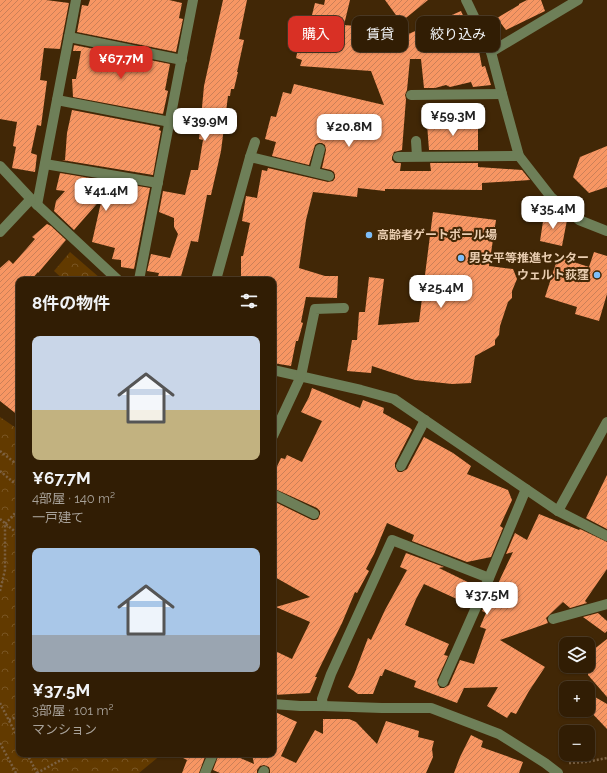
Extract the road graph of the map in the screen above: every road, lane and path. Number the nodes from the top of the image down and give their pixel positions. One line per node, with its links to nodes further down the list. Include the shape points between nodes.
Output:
1 (76, 0): 6 (street)
2 (193, 0): 9 (street)
3 (466, 0): 5 (street)
4 (578, 0): 7 (street)
5 (474, 16)
6 (69, 37): 9 (street); 12 (street)
7 (500, 47)
8 (491, 52): 10 (street)
9 (182, 60): 13 (street)
10 (502, 94): 11 (street); 19 (street)
11 (411, 95)
12 (57, 100): 13 (street); 21 (street)
13 (170, 122): 25 (street)
14 (416, 141): 18 (street)
15 (255, 142): 20 (street)
16 (320, 149): 23 (street)
17 (398, 156): 18 (street)
18 (417, 156): 19 (street)
19 (519, 156): 27 (street, via 551,197 579,220)
20 (250, 157): 23 (street); 31 (street)
21 (45, 164): 25 (street); 26 (street)
22 (0, 166): 26 (street)
23 (314, 172): 24 (street)
24 (329, 176)
25 (158, 183): 30 (street)
26 (34, 202): 28 (street); 29 (street)
27 (607, 231)
28 (0, 232)
29 (115, 277)
30 (140, 277)
31 (217, 277)
32 (344, 308): 34 (street, via 315,309)
33 (276, 371): 34 (street)
34 (301, 376): 35 (street, via 394,399); 37 (street)
35 (425, 420): 40 (street); 43 (street)
36 (607, 422): 45 (street)
37 (276, 430)
38 (0, 451): 39 (path)
39 (16, 464)
40 (401, 466)
41 (0, 471): 42 (path)
42 (16, 484)
43 (526, 489): 45 (street); 52 (street)
44 (276, 495): 47 (street)
45 (558, 511): 51 (street)
46 (16, 512): 49 (path)
47 (314, 514)
48 (0, 519): 49 (path)
49 (5, 524): 50 (path); 53 (path, via 5,570)
50 (16, 533)
51 (607, 536)
52 (489, 578): 56 (street); 59 (street, via 392,540 331,674 322,699)
53 (0, 592)
54 (607, 604): 55 (street)
55 (553, 619)
56 (443, 682)
57 (0, 703): 61 (path)
58 (276, 704): 59 (street)
59 (323, 706): 68 (street, via 431,708 499,734)
60 (16, 717): 61 (path)
61 (9, 720): 62 (path)
62 (16, 734)
63 (0, 743): 69 (path)
64 (29, 757): 70 (path)
65 (66, 757): 70 (path)
66 (212, 757): 71 (street)
67 (607, 758): 68 (path, via 586,762)
68 (545, 763): 72 (street)
69 (16, 773)
70 (37, 773)
71 (206, 773)
72 (558, 773)

